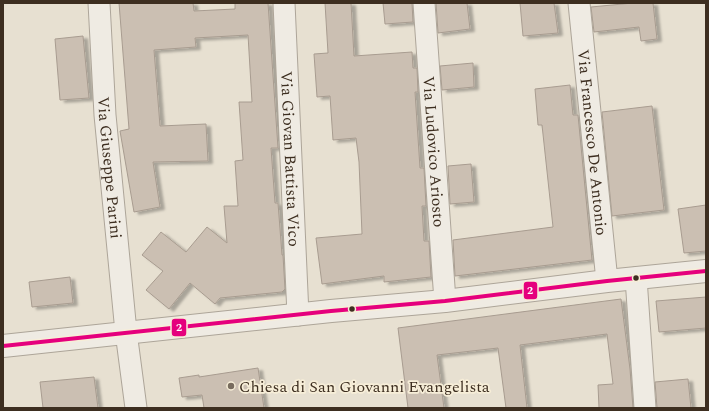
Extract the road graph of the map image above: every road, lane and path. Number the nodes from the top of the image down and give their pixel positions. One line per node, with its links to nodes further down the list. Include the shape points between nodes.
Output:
1 (98, 3): 10 (street, Via Giuseppe Parini, via 105,115)
2 (284, 3): 9 (street, Via Giovan Battista Vico)
3 (424, 3): 8 (street, Via Ludovico Ariosto)
4 (579, 3): 7 (street, Via Francesco De Antonio)
5 (706, 271): 6 (street)
6 (636, 278): 7 (street); 13 (street)
7 (607, 281): 8 (street)
8 (445, 301): 9 (street)
9 (298, 315): 10 (street)
10 (126, 332): 11 (street); 12 (street, Via Giuseppe Parini)
11 (3, 346)
12 (136, 408)
13 (645, 408)

